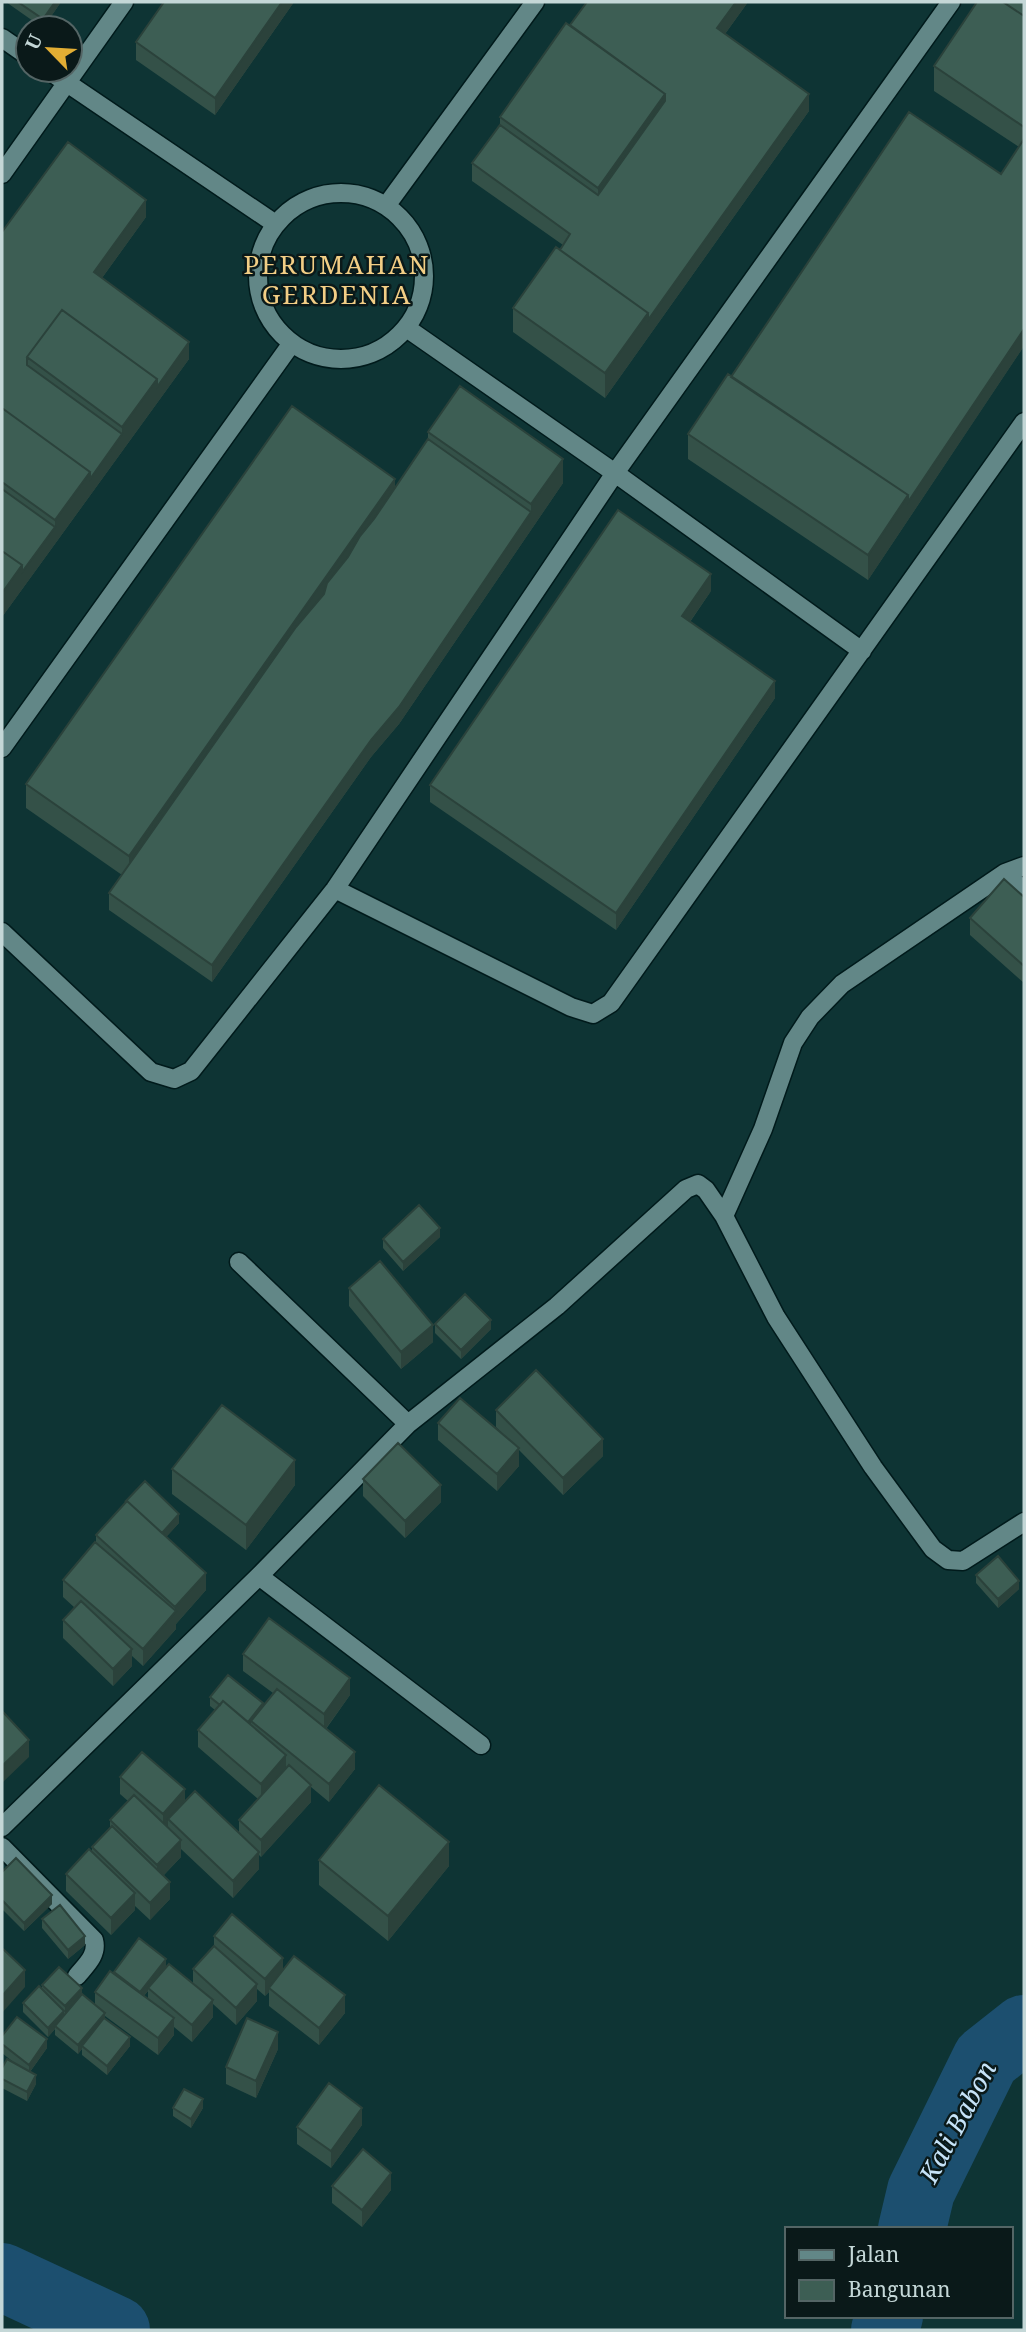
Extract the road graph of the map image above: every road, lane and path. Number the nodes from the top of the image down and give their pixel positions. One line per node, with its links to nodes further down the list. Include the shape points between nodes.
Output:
1 (124, 2): 4 (street)
2 (535, 2): 8 (street)
3 (951, 2): 13 (street)
4 (84, 56)
5 (64, 84): 7 (street)
6 (68, 84): 9 (street)
7 (2, 174)
8 (386, 206): 9 (street, via 351,193 328,194 308,200); 10 (street, via 406,223 423,263 424,284)
9 (274, 223): 11 (street, via 258,267 259,289 276,328)
10 (408, 329): 11 (street, via 375,352 354,358 311,354); 13 (street)
11 (292, 343): 15 (street)
12 (1024, 422): 14 (street)
13 (615, 473): 14 (street); 18 (street)
14 (862, 651): 18 (street, via 611,1003 593,1014)
15 (2, 748)
16 (1024, 866): 17 (street)
17 (1005, 873): 19 (street); 21 (street, via 842,984 810,1017 793,1043 763,1129)
18 (335, 889): 20 (street, via 191,1071 174,1080 150,1072)
19 (1024, 891)
20 (2, 932)
21 (724, 1216): 23 (street, via 698,1184 686,1189 558,1306); 24 (street, via 776,1317 873,1467 933,1549 948,1560 963,1561)
22 (239, 1262): 23 (street)
23 (408, 1424): 25 (street)
24 (1024, 1522)
25 (259, 1576): 26 (street); 27 (street)
26 (481, 1745)
27 (2, 1827)
28 (2, 1847): 29 (street, via 94,1940 90,1962)
29 (77, 1976)

